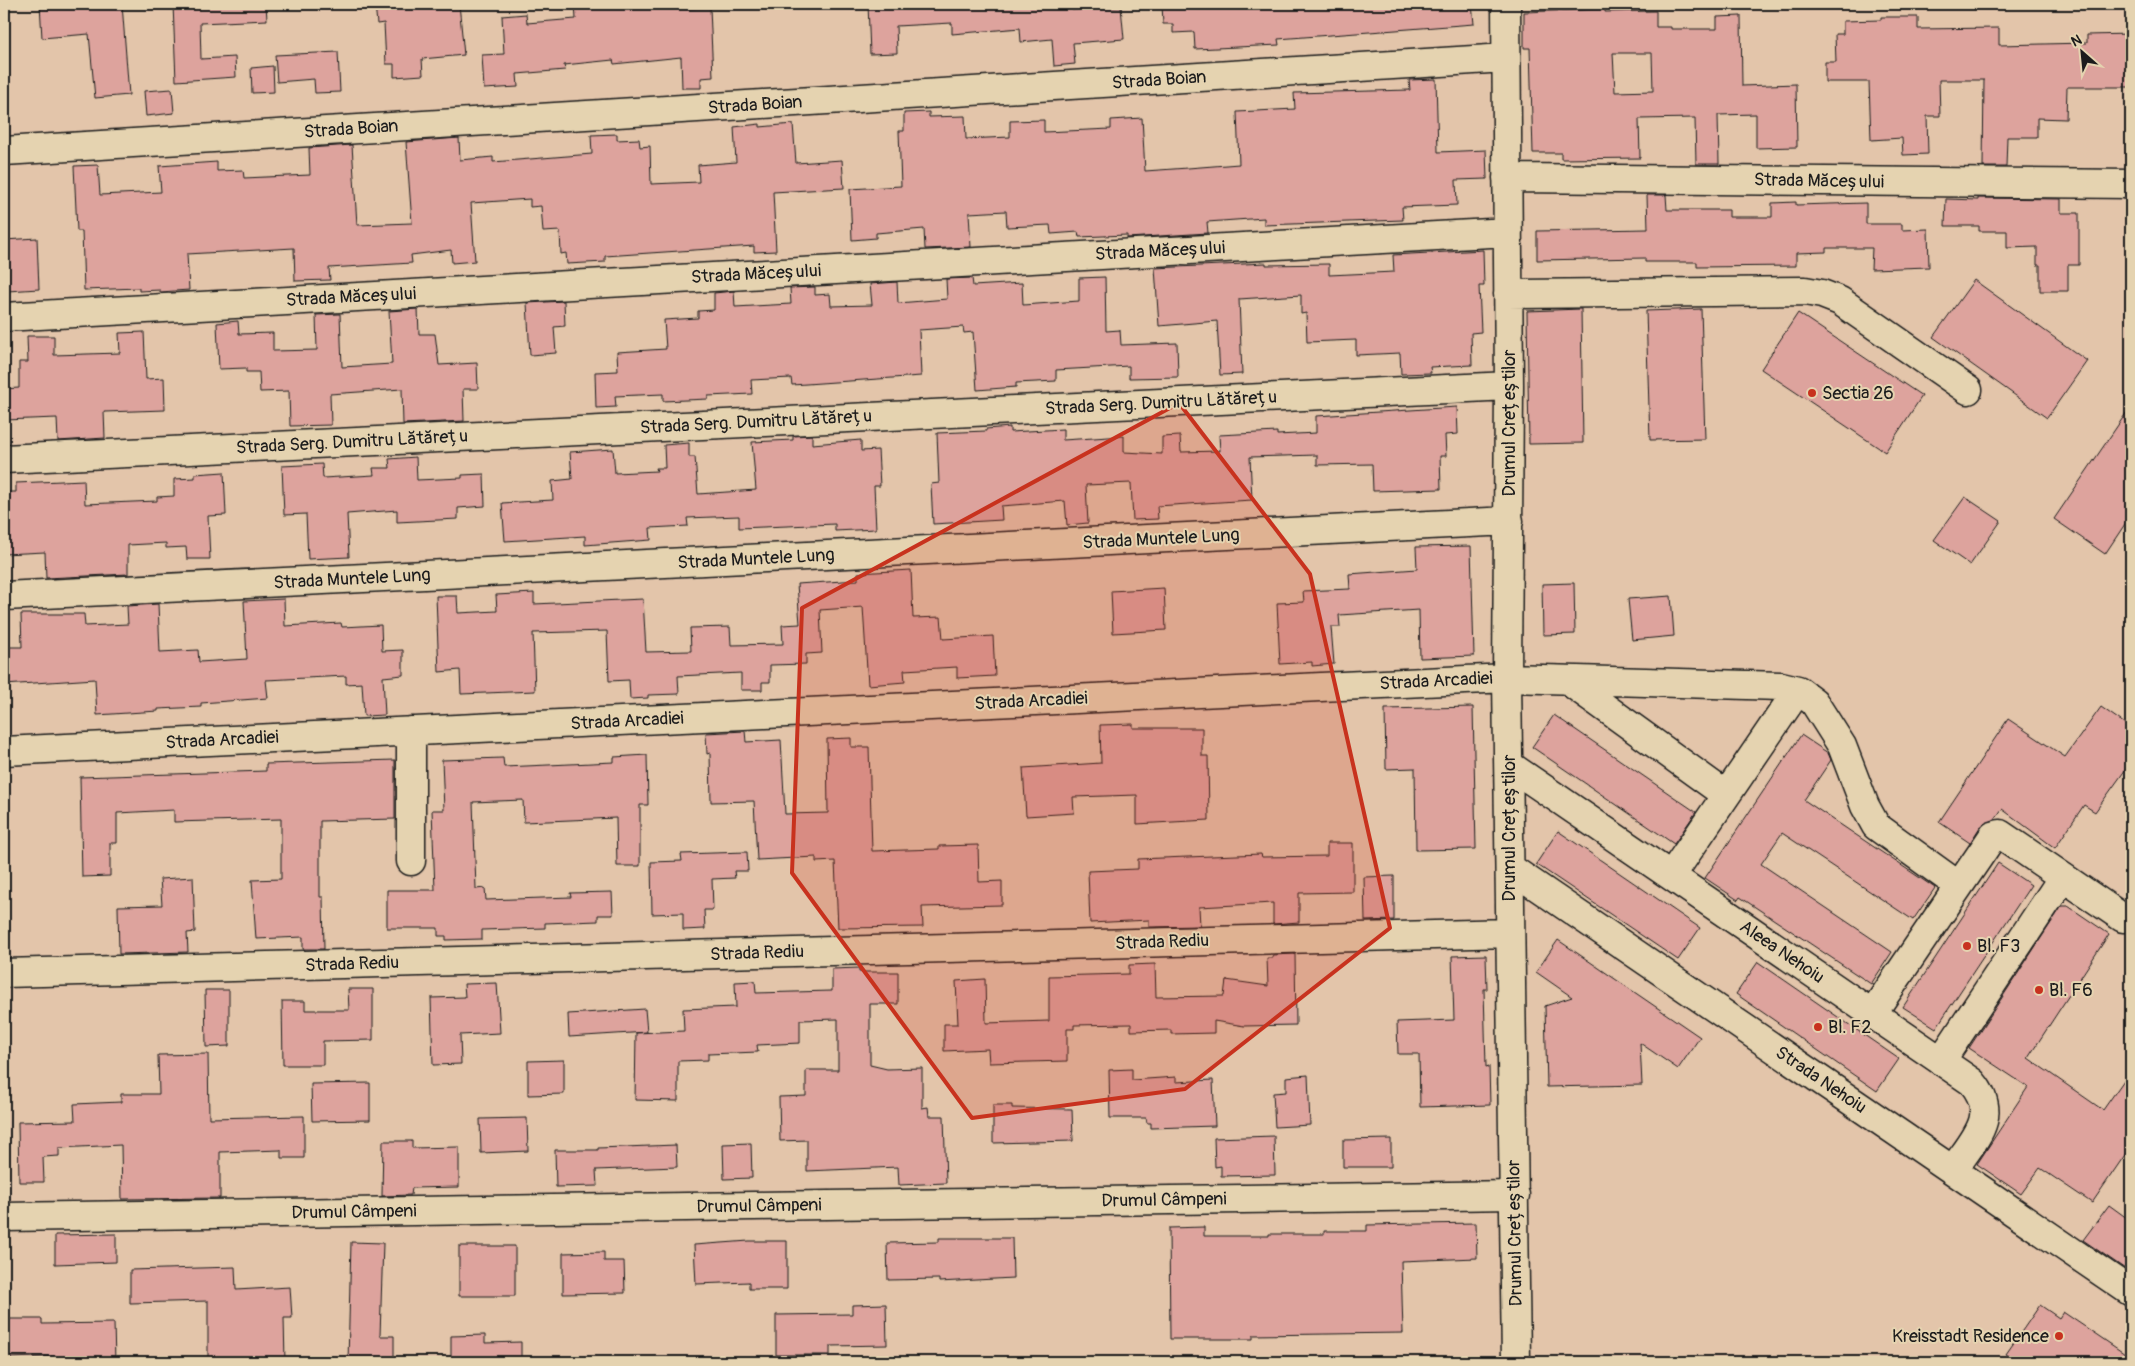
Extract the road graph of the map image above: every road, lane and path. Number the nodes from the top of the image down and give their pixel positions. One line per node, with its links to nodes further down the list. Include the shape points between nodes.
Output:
1 (1506, 4): 2 (street, Drumul Crețeștilor)
2 (1506, 58): 3 (street, Strada Boian); 4 (street, Drumul Crețeștilor)
3 (4, 151)
4 (1507, 178): 5 (street, Strada Măceșului); 6 (street, Drumul Crețeștilor)
5 (2131, 184)
6 (1508, 232): 7 (street, Drumul Crețeștilor); 8 (street, Strada Măceșului)
7 (1508, 294): 9 (street, Drumul Crețeștilor); 10 (street, via 1806,291 1822,294 1840,301)
8 (4, 317)
9 (1509, 386): 11 (street, Strada Serg. Dumitru Lătărețu); 12 (street, Drumul Crețeștilor)
10 (1968, 390)
11 (4, 459)
12 (1509, 522): 13 (street, Strada Muntele Lung); 14 (street, Drumul Crețeștilor)
13 (4, 596)
14 (1507, 678): 15 (street, Strada Arcadiei); 17 (street, Strada Arcadiei); 19 (street, Drumul Crețeștilor)
15 (1567, 680): 16 (street, Strada Arcadiei, via 1781,686); 20 (street)
16 (1798, 690): 20 (street); 25 (street, via 1814,702 1842,746 1876,826)
17 (411, 731): 18 (street, Strada Arcadiei); 21 (street)
18 (4, 751)
19 (1509, 765): 22 (street, Drumul Crețeștilor); 23 (street, Aleea Nehoiu)
20 (1726, 795): 23 (street)
21 (411, 861)
22 (1510, 868): 27 (street, Drumul Crețeștilor); 31 (street, Strada Nehoiu)
23 (1671, 876): 29 (street, Aleea Nehoiu)
24 (2063, 877): 25 (street, via 2000,834 1993,836); 26 (street); 30 (street)
25 (1959, 886): 29 (street)
26 (2123, 918)
27 (1510, 933): 28 (street, Strada Rediu); 32 (street, Drumul Crețeștilor)
28 (4, 973)
29 (1872, 1014): 30 (street, Aleea Nehoiu)
30 (1941, 1061): 31 (street, Aleea Nehoiu, via 1979,1090 1986,1113 1984,1124)
31 (1953, 1170): 34 (street, Strada Nehoiu)
32 (1515, 1195): 33 (street, Drumul Câmpeni); 35 (street, Drumul Crețeștilor)
33 (4, 1217)
34 (2131, 1292)
35 (1516, 1362)

